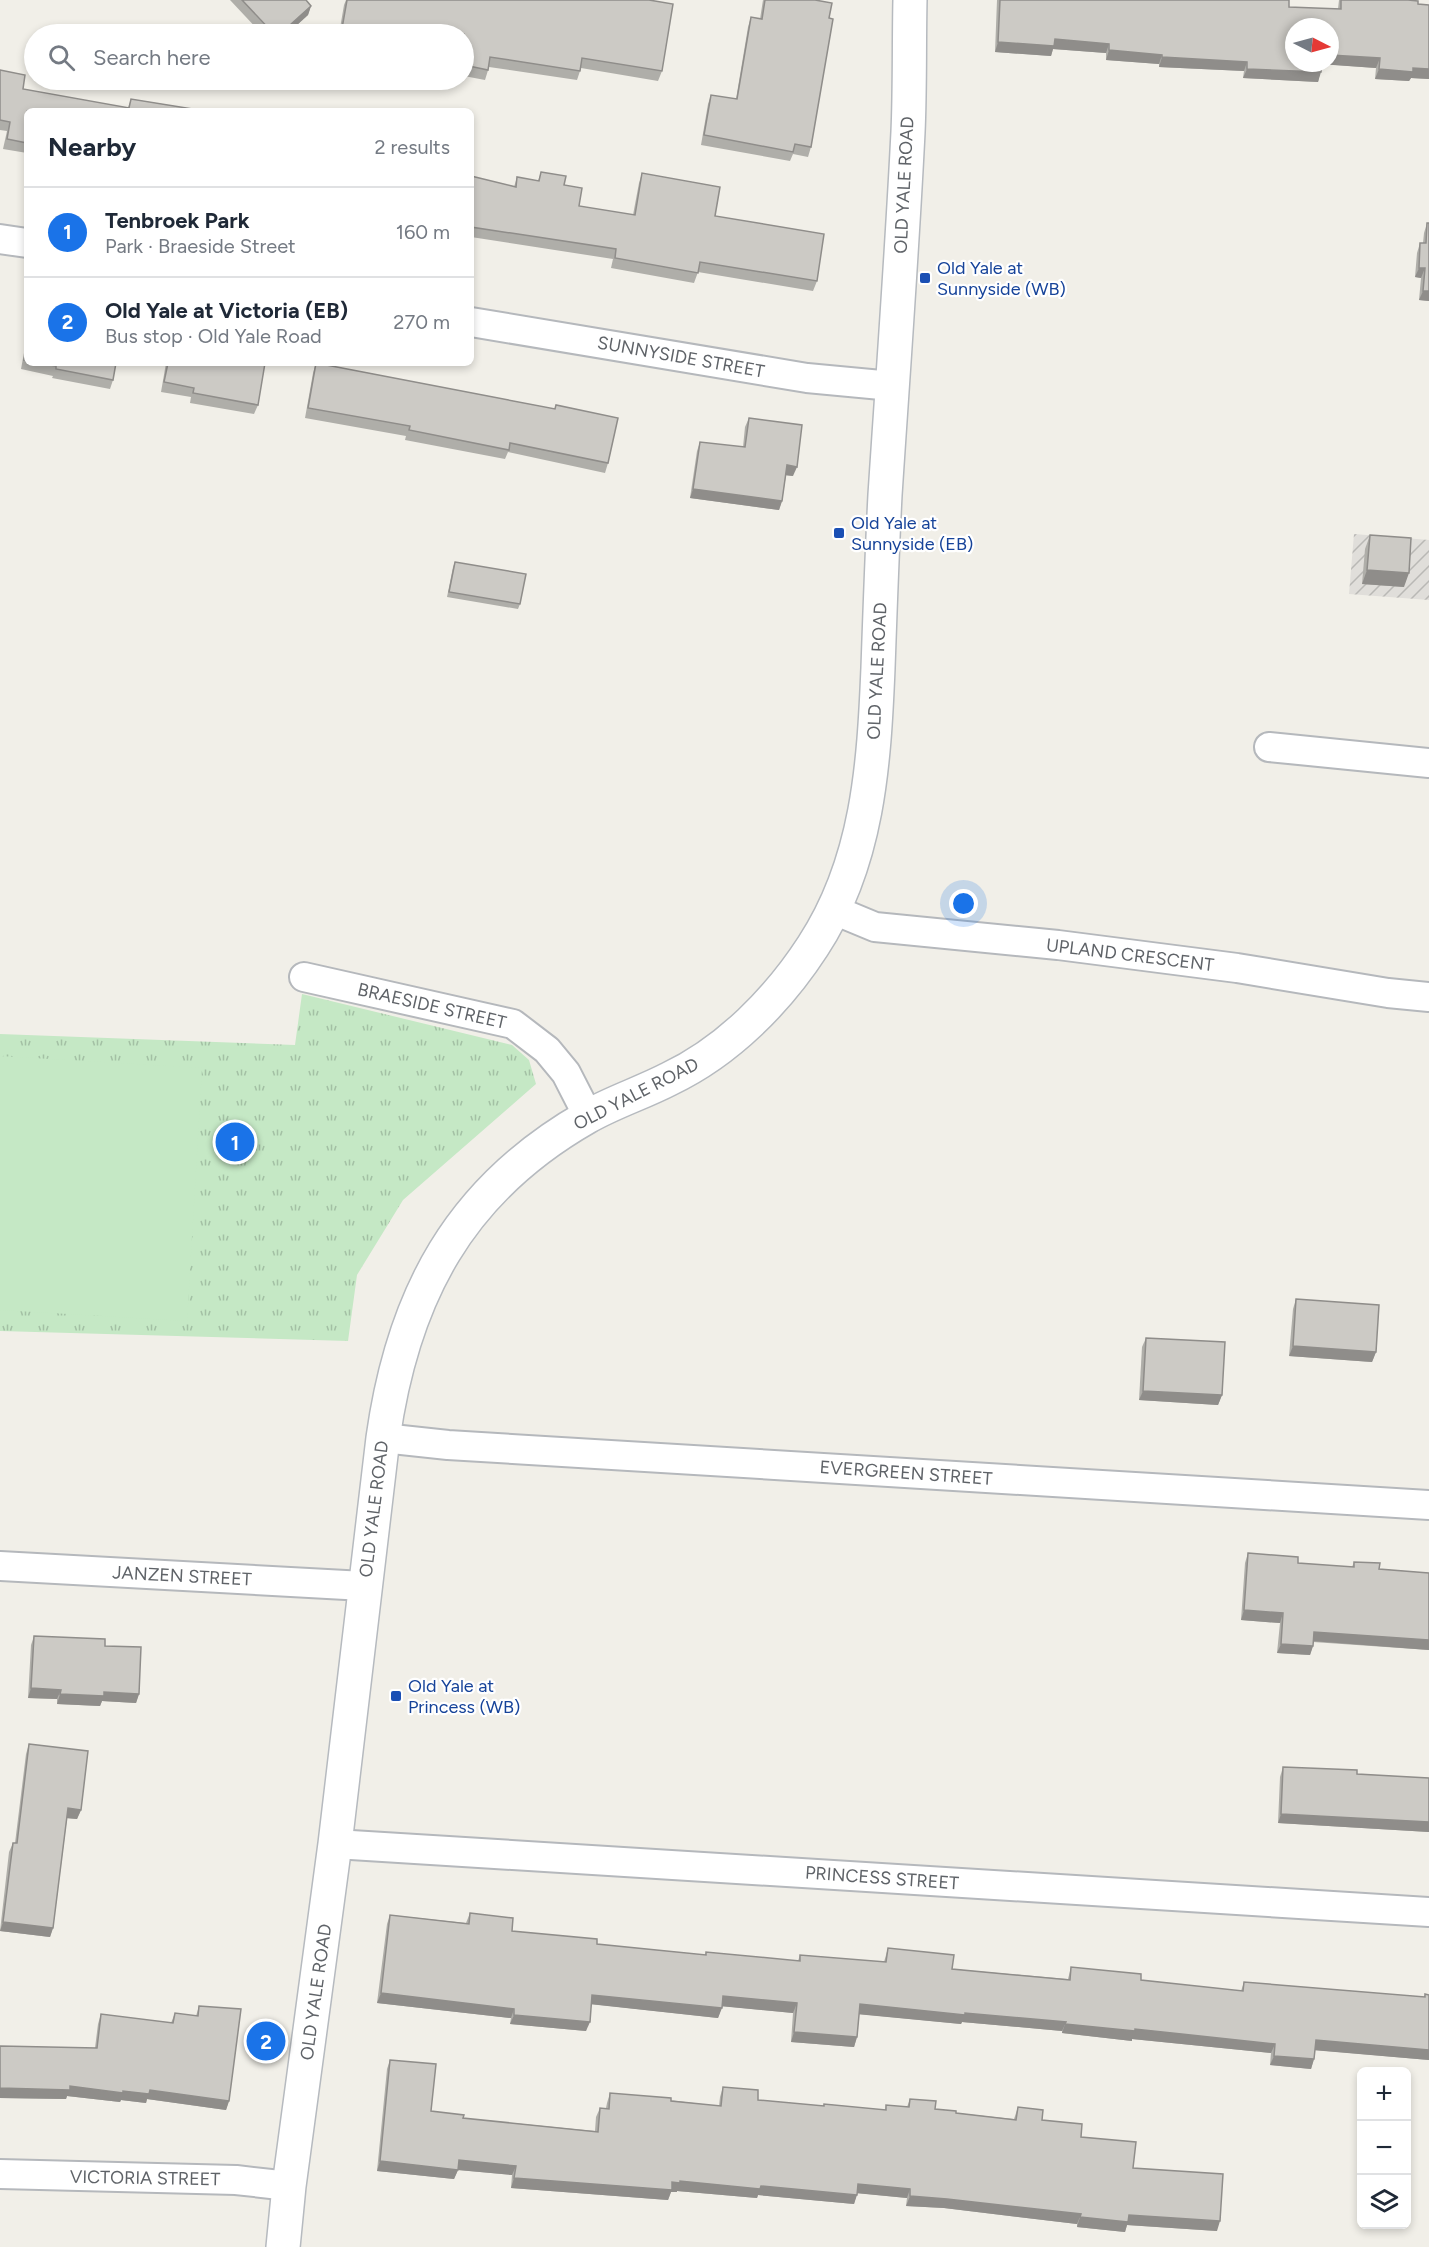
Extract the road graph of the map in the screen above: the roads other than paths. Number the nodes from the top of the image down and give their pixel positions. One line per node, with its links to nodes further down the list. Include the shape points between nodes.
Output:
1 (910, 0): 5 (street, OLD YALE ROAD, via 908,130)
2 (0, 239): 3 (street)
3 (24, 243)
4 (474, 322): 5 (street, SUNNYSIDE STREET, via 807,378)
5 (892, 386): 8 (street, OLD YALE ROAD, via 872,771 865,820)
6 (1269, 747): 7 (street)
7 (1429, 763)
8 (834, 910): 10 (street, UPLAND CRESCENT, via 875,927 1226,966); 11 (street, OLD YALE ROAD, via 813,947 771,1000 736,1035 673,1078)
9 (304, 977): 11 (street, BRAESIDE STREET, via 513,1024 546,1050 566,1073)
10 (1429, 997)
11 (588, 1116): 12 (street, OLD YALE ROAD, via 512,1170 454,1234 411,1317 389,1393)
12 (383, 1438): 13 (street, EVERGREEN STREET); 15 (street, OLD YALE ROAD)
13 (1429, 1505)
14 (0, 1566): 15 (street, JANZEN STREET)
15 (364, 1586): 16 (street, OLD YALE ROAD)
16 (335, 1844): 17 (street, PRINCESS STREET); 19 (street, OLD YALE ROAD)
17 (1429, 1912)
18 (0, 2175): 19 (street, VICTORIA STREET)
19 (289, 2186): 20 (street, OLD YALE ROAD)
20 (283, 2247)

